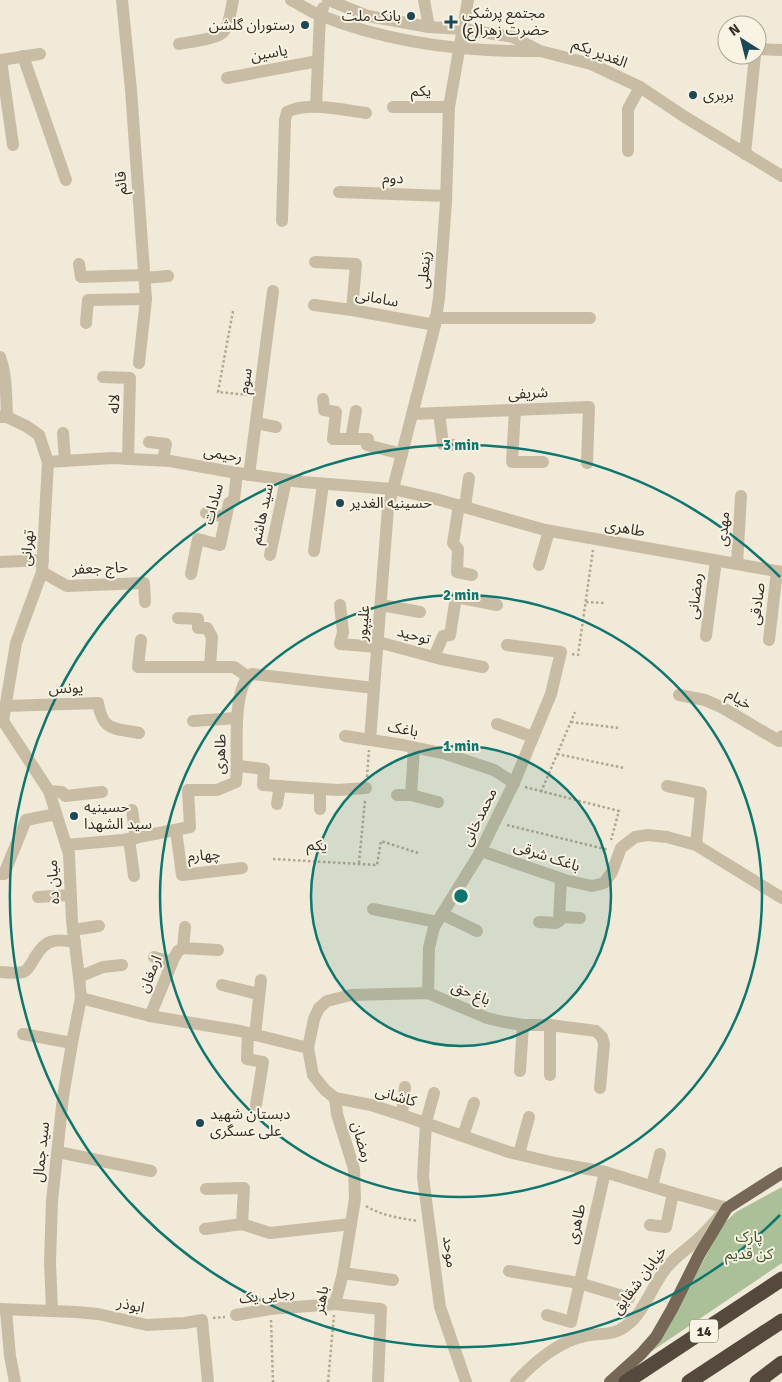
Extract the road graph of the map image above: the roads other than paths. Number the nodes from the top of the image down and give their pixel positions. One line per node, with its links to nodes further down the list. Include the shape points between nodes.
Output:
1 (122, 0): 37 (street, قائم)
2 (233, 0): 10 (street, via 224,32)
3 (291, 0): 7 (street)
4 (327, 0): 7 (street); 8 (street, الغدیر یکم, via 368,16)
5 (424, 0): 8 (street)
6 (468, 0): 9 (street, زینعلی)
7 (320, 16): 11 (street, via 408,41); 18 (street)
8 (428, 27): 9 (street, الغدیر یکم)
9 (462, 29): 11 (street, زینعلی); 13 (street, الغدیر یکم, via 513,37)
10 (179, 44)
11 (460, 47): 13 (street); 24 (street, زینعلی)
12 (767, 49): 14 (street)
13 (540, 50): 21 (street, الغدیر یکم, via 591,64)
14 (782, 50)
15 (40, 54): 16 (street)
16 (23, 56): 17 (street); 30 (street)
17 (1, 60): 26 (street)
18 (318, 61): 20 (street, یاسین); 22 (street)
19 (754, 65): 28 (street)
20 (226, 78)
21 (640, 87): 27 (street, via 628,109); 28 (street, الغدیر یکم)
22 (316, 107): 25 (street); 33 (street, via 295,108 287,112)
23 (393, 107): 24 (street, یکم)
24 (448, 107): 32 (street, زینعلی)
25 (366, 113)
26 (13, 145)
27 (628, 150)
28 (745, 154): 29 (street, الغدیر یکم)
29 (782, 176)
30 (66, 180)
31 (339, 192): 32 (street, دوم)
32 (446, 196): 43 (street, زینعلی)
33 (282, 221)
34 (315, 262): 41 (street, via 356,264)
35 (79, 264): 37 (street, via 80,276)
36 (168, 276): 37 (street)
37 (144, 277): 39 (street, قائم)
38 (273, 291): 54 (street, سوم)
39 (146, 299): 44 (street, via 88,300); 46 (street, قائم)
40 (314, 306): 41 (street, سامانی)
41 (352, 310): 43 (street, سامانی)
42 (590, 318): 43 (street, سامانی)
43 (435, 321): 52 (street, زینعلی)
44 (86, 323)
45 (0, 357): 53 (street, via 5,379)
46 (139, 364)
47 (103, 377): 61 (street, لاله, via 130,378)
48 (323, 399): 57 (street, via 324,410 336,412 333,439)
49 (515, 410): 51 (street, شریفی); 65 (street, via 512,462); 66 (street, شریفی, via 589,406)
50 (356, 411): 57 (street)
51 (439, 413): 52 (street, شریفی); 59 (street, via 443,444)
52 (412, 414): 60 (street, زینعلی)
53 (3, 417): 64 (street, via 39,435)
54 (256, 423): 55 (street); 67 (street, سوم)
55 (276, 427)
56 (63, 433): 63 (street)
57 (351, 439): 60 (street, via 368,439 367,445)
58 (149, 442): 62 (street, via 166,444)
59 (453, 445)
60 (402, 454): 71 (street, زینعلی)
61 (128, 458): 62 (street, رحیمی); 63 (street, رحیمی)
62 (163, 460): 67 (street, رحیمی)
63 (65, 461): 64 (street, رحیمی)
64 (48, 462): 84 (street, تهرانی)
65 (543, 462)
66 (587, 463)
67 (243, 474): 69 (street, رحیمی); 76 (street, سادات)
68 (469, 478): 73 (street)
69 (286, 480): 70 (street, رحیمی); 79 (street, سید هاشم)
70 (323, 484): 71 (street, رحیمی); 78 (street)
71 (393, 489): 73 (street, طاهری); 74 (street, زینعلی)
72 (741, 496): 82 (street, مهدی)
73 (462, 506): 77 (street, طاهری); 87 (street, via 452,543 458,549 457,572)
74 (388, 508): 90 (street, علیپور)
75 (206, 513): 76 (street)
76 (226, 517): 86 (street, سادات, via 220,545 198,539)
77 (549, 531): 80 (street, طاهری); 83 (street)
78 (314, 551)
79 (270, 555)
80 (716, 560): 82 (street, طاهری); 94 (street, رمضانی)
81 (0, 562): 84 (street)
82 (737, 564): 85 (street, طاهری)
83 (539, 565)
84 (43, 566): 88 (street, حاج جعفر, via 67,586 144,582); 105 (street, تهرانی, via 16,643)
85 (780, 572): 96 (street, صادقی)
86 (191, 574)
87 (472, 575)
88 (145, 602)
89 (340, 605): 97 (street, توحید, via 343,632 340,644)
90 (381, 605): 92 (street); 97 (street, علیپور)
91 (497, 605): 99 (street, via 456,597 450,635 443,636)
92 (420, 612)
93 (178, 618): 100 (street, via 198,619 198,628 207,628 212,637)
94 (706, 636)
95 (141, 640): 100 (street, via 138,667)
96 (769, 640)
97 (378, 645): 99 (street, توحید); 103 (street, علیپور)
98 (507, 645): 112 (street, محمدخانی, via 561,652 551,694)
99 (437, 658): 101 (street, توحید)
100 (210, 667): 102 (street, via 234,668)
101 (483, 667)
102 (248, 677): 103 (street, via 252,674); 106 (street, طاهری, via 243,684)
103 (374, 688): 114 (street, علیپور)
104 (679, 695): 113 (street, خیام, via 705,700)
105 (6, 706): 107 (street, تهرانی); 110 (street, یونس, via 98,703 105,724)
106 (237, 718): 108 (street); 116 (street, طاهری)
107 (2, 720): 122 (street, میان ده)
108 (193, 720)
109 (497, 724): 112 (street)
110 (139, 733)
111 (345, 736): 114 (street, باغک)
112 (533, 737): 117 (street, محمدخانی)
113 (781, 739)
114 (370, 740): 115 (street, باغک)
115 (414, 748): 117 (street, باغک, via 446,754 494,770); 124 (street)
116 (238, 766): 118 (street, via 264,769 263,784); 131 (street, طاهری, via 236,782 217,790 188,790 190,827)
117 (514, 783): 135 (street, محمدخانی)
118 (280, 786): 121 (street); 127 (street)
119 (667, 786): 134 (street, via 701,794)
120 (366, 788): 121 (street)
121 (320, 789): 128 (street)
122 (49, 791): 123 (street, via 62,792 65,796); 130 (street, میان ده)
123 (102, 792)
124 (412, 794): 125 (street); 126 (street)
125 (397, 795)
126 (438, 802)
127 (277, 804)
128 (320, 809)
129 (132, 810): 132 (street)
130 (56, 814): 133 (street, میان ده); 136 (street, via 26,820)
131 (176, 830): 132 (street); 137 (street, چهارم, via 182,875)
132 (133, 838): 133 (street); 139 (street)
133 (66, 845): 141 (street, میان ده)
134 (696, 846): 140 (street, باغک شرقی, via 667,836 635,836 621,848 604,883 592,886); 143 (street)
135 (481, 851): 140 (street, باغک شرقی); 145 (street, محمدخانی)
136 (5, 859): 138 (street, via 4,874)
137 (242, 868)
138 (0, 874)
139 (134, 876)
140 (561, 879): 147 (street)
141 (70, 895): 142 (street); 152 (street, میان ده)
142 (38, 897)
143 (782, 898)
144 (373, 909): 145 (street)
145 (439, 918): 151 (street); 162 (street, محمدخانی, via 430,948)
146 (580, 918): 147 (street, via 563,917)
147 (559, 921): 148 (street)
148 (539, 922)
149 (99, 926): 152 (street)
150 (185, 927): 153 (street)
151 (478, 930)
152 (74, 936): 158 (street, via 47,943 24,972); 159 (street, میان ده)
153 (184, 948): 154 (street); 156 (street, ارمغان, via 178,951)
154 (218, 950)
155 (154, 957): 156 (street)
156 (172, 962): 165 (street, ارمغان)
157 (122, 965): 159 (street, via 103,967)
158 (0, 972)
159 (79, 977): 164 (street, میان ده)
160 (261, 980): 163 (street)
161 (222, 985): 163 (street)
162 (428, 993): 166 (street, باغ حق, via 487,1018); 171 (street, باغ حق, via 352,995 327,1001 314,1019)
163 (258, 994): 169 (street)
164 (81, 998): 165 (street); 170 (street, سید جمال)
165 (150, 1016): 169 (street)
166 (523, 1025): 167 (street, باغ حق); 172 (street)
167 (550, 1025): 173 (street); 175 (street, باغ حق, via 596,1031 602,1037)
168 (23, 1034): 170 (street)
169 (252, 1034): 171 (street); 179 (street, via 247,1059 264,1062)
170 (72, 1043): 184 (street, سید جمال)
171 (308, 1048): 177 (street, via 313,1074)
172 (520, 1071)
173 (550, 1075)
174 (405, 1086): 180 (street)
175 (600, 1088)
176 (434, 1093): 182 (street, موحد)
177 (335, 1098): 180 (street, کاشانی); 195 (street, رمضان, via 354,1169 355,1199)
178 (474, 1103): 183 (street)
179 (256, 1105)
180 (402, 1115): 182 (street, کاشانی)
181 (529, 1117): 185 (street)
182 (426, 1122): 183 (street, کاشانی); 214 (street, موحد, via 423,1177 440,1307)
183 (463, 1136): 185 (street, کاشانی)
184 (58, 1152): 187 (street); 206 (street, سید جمال, via 52,1201)
185 (519, 1154): 188 (street, کاشانی)
186 (660, 1154): 190 (street)
187 (152, 1171)
188 (605, 1172): 190 (street, کاشانی); 202 (street, طاهری)
189 (782, 1173): 193 (main road)
190 (652, 1186): 192 (street, کاشانی)
191 (206, 1190): 194 (street, via 244,1188)
192 (673, 1193): 193 (street, کاشانی); 196 (street, via 666,1227)
193 (727, 1208): 215 (street, خیابان شقایق, via 695,1242 673,1259 626,1326 609,1334 577,1338 543,1357); 216 (main road, via 656,1337)
194 (242, 1224): 195 (street, via 270,1232); 197 (street)
195 (351, 1224): 199 (street, باهنر)
196 (650, 1225)
197 (205, 1229)
198 (509, 1271): 202 (street)
199 (343, 1273): 201 (street); 204 (street, باهنر)
200 (782, 1279): 217 (highway, 14)
201 (393, 1280)
202 (579, 1284): 203 (street); 208 (street, طاهری, via 571,1322)
203 (629, 1298)
204 (336, 1304): 207 (street, رجایی یک); 213 (street, رجایی یک, via 381,1308)
205 (3, 1310): 206 (street, ابوذر); 211 (street)
206 (52, 1311): 212 (street, ابوذر, via 98,1314 147,1325 202,1320)
207 (236, 1315)
208 (547, 1315)
209 (782, 1321): 218 (highway, 14)
210 (782, 1363): 219 (highway)
211 (15, 1382)
212 (208, 1382)
213 (378, 1382)
214 (466, 1382)
215 (516, 1382)
216 (610, 1382)
217 (626, 1382)
218 (689, 1382)
219 (757, 1382)

